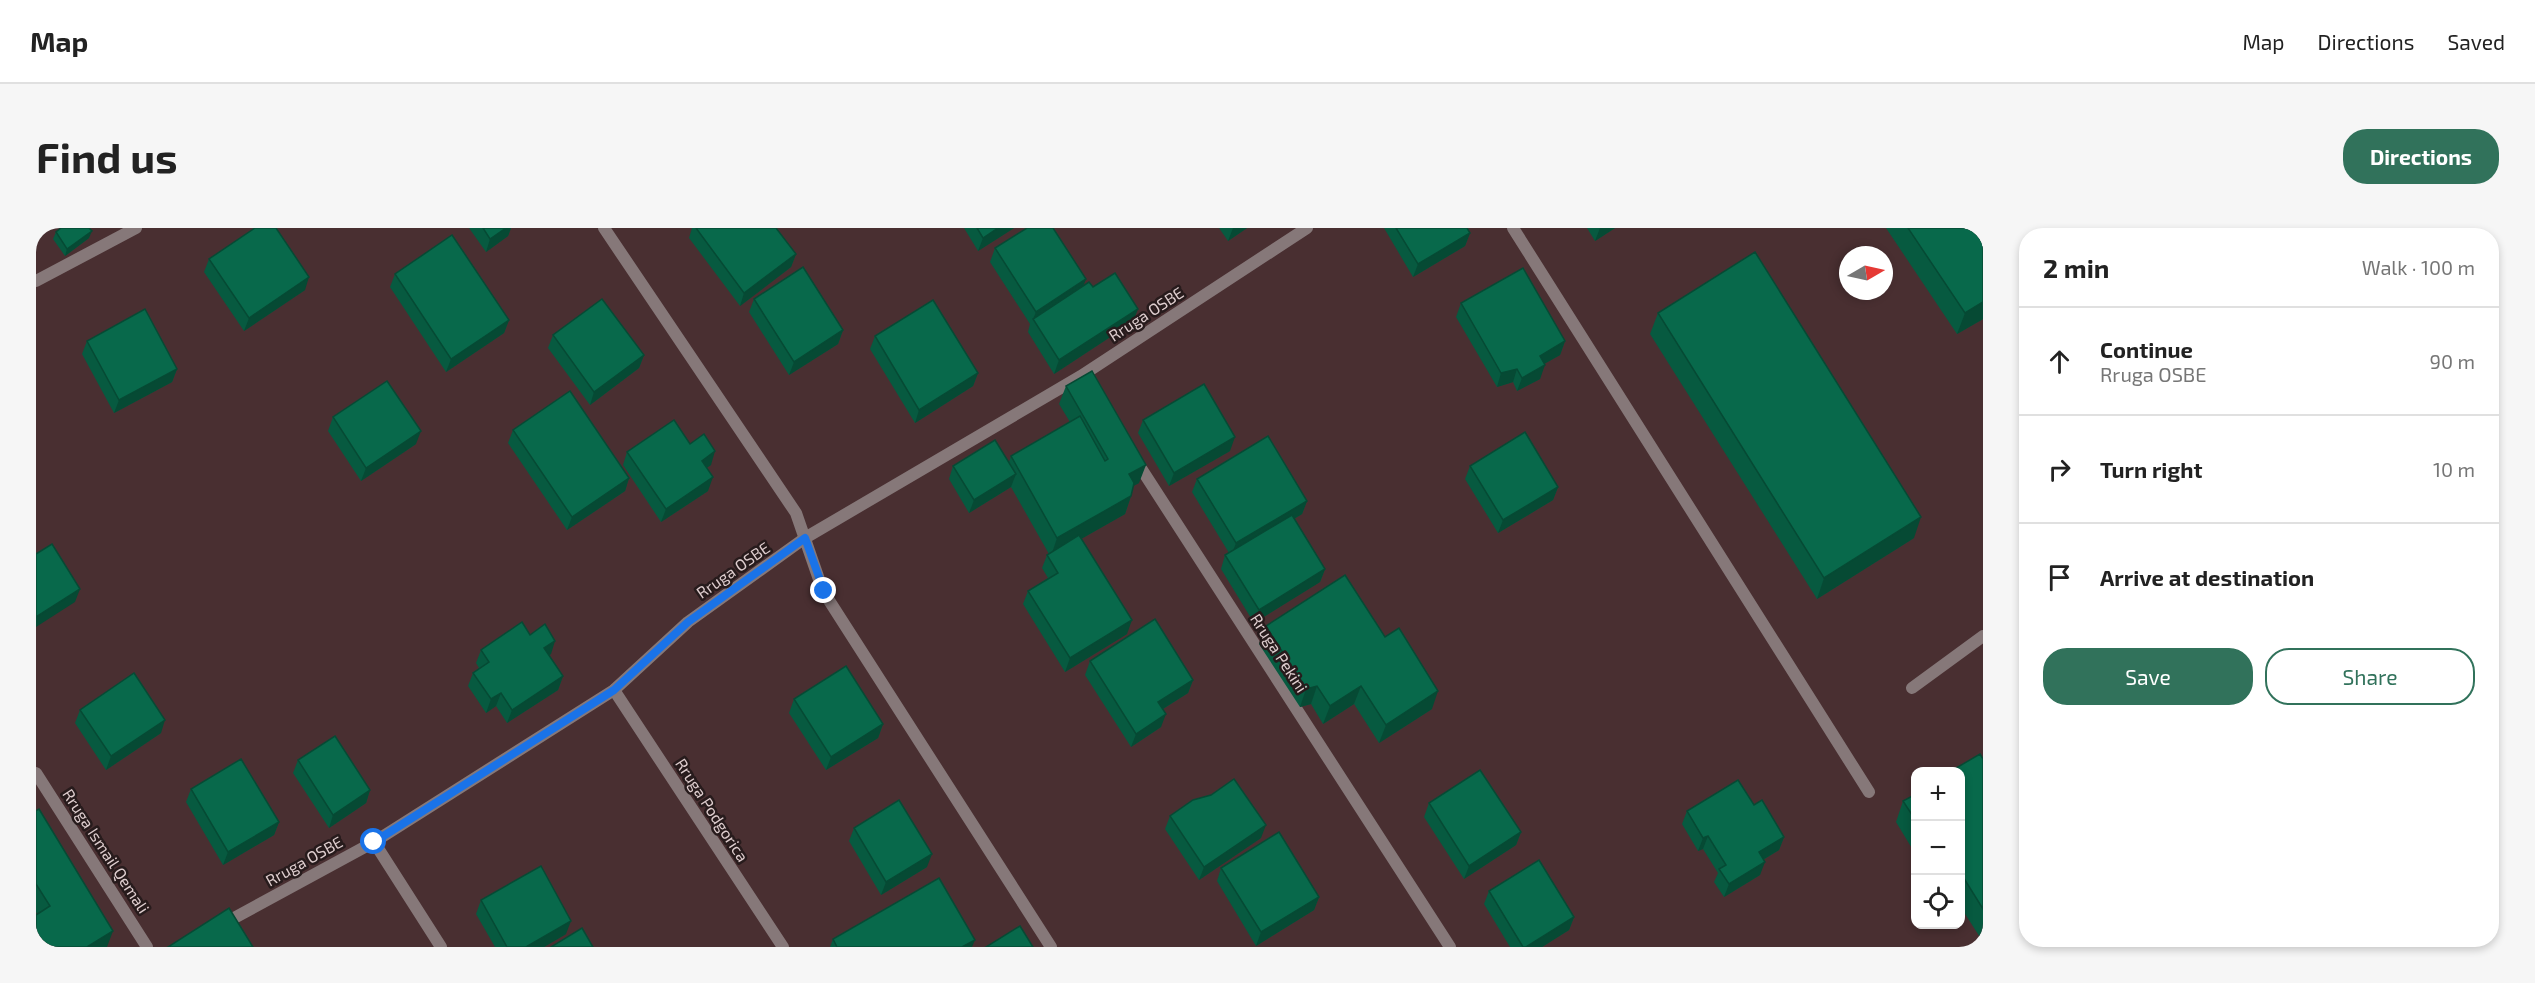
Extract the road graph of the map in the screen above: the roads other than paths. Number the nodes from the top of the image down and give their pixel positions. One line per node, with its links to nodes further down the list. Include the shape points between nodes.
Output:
1 (136, 228): 5 (street)
2 (604, 228): 7 (street, via 796,513)
3 (1307, 228): 7 (street, Rruga OSBE, via 1084,381)
4 (1514, 228): 12 (street)
5 (36, 281)
6 (1126, 446): 19 (street, Rruga Pekini)
7 (805, 538): 10 (street, Rruga OSBE, via 688,622); 18 (street, via 824,591)
8 (1983, 636): 9 (street)
9 (1912, 688)
10 (614, 690): 13 (street, Rruga OSBE); 17 (street, Rruga Podgorica)
11 (36, 773): 15 (street, Rruga Ismail Qemali)
12 (1869, 792)
13 (374, 842): 14 (street, Rruga OSBE); 16 (street)
14 (213, 931)
15 (147, 947)
16 (441, 947)
17 (783, 947)
18 (1051, 947)
19 (1450, 947)

